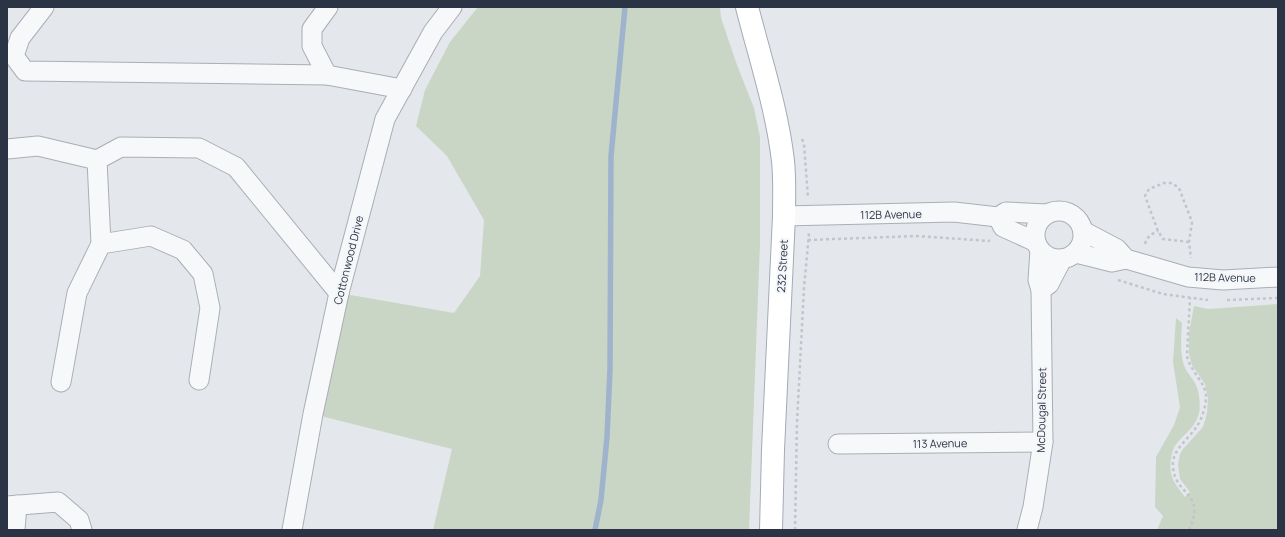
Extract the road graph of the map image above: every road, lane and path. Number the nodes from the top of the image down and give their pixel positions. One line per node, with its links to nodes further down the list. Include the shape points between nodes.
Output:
1 (44, 7): 5 (street, via 20,38 14,56 25,70)
2 (328, 7): 5 (street, via 312,29 312,46)
3 (452, 7): 6 (street, Cottonwood Drive, via 433,32)
4 (747, 7): 12 (main road, 232 Street, via 766,74 783,161)
5 (326, 75): 6 (street)
6 (402, 89): 29 (street, Cottonwood Drive, via 385,119)
7 (7, 149): 8 (street, via 38,146)
8 (97, 160): 20 (street); 29 (street, via 122,147 198,148 236,167)
9 (807, 177): 10 (path)
10 (808, 198)
11 (1047, 214): 13 (street, 112B Avenue, via 1006,212); 14 (street, via 1054,211 1070,213 1076,217); 21 (street, via 1036,227)
12 (784, 216): 13 (street, 112B Avenue, via 954,212); 38 (main road, 232 Street)
13 (998, 218): 21 (street, via 1003,227)
14 (1084, 231): 23 (street, via 1081,246); 25 (street, 112B Avenue, via 1117,249)
15 (1158, 231): 19 (path, via 1163,239); 19 (path, via 1145,196 1149,189 1164,183 1172,183 1178,188 1192,222); 22 (path, via 1146,240)
16 (809, 233): 17 (path)
17 (808, 240): 18 (path, via 916,236); 39 (path, via 797,422)
18 (992, 241)
19 (1189, 242): 24 (path)
20 (101, 244): 30 (street, via 152,236 183,250 203,274 210,308); 31 (street, via 77,293)
21 (1038, 246): 23 (street, via 1046,255 1053,258); 28 (street, McDougal Street, via 1038,280)
22 (1144, 247)
23 (1069, 256): 25 (street, 112B Avenue, via 1112,262); 28 (street, via 1049,284)
24 (1191, 258)
25 (1126, 259): 26 (street, 112B Avenue)
26 (1191, 277): 27 (street, 112B Avenue, via 1223,280); 41 (path, via 1188,364 1204,386 1206,396 1198,425 1172,461 1177,480 1195,506 1194,519)
27 (1278, 278)
28 (1041, 290): 32 (street, McDougal Street)
29 (339, 293): 37 (street, Cottonwood Drive)
30 (198, 380)
31 (61, 382)
32 (1043, 442): 33 (street, 113 Avenue); 40 (street, McDougal Street)
33 (838, 444)
34 (12, 506): 35 (street); 36 (street, via 58,502 79,520)
35 (15, 530)
36 (82, 530)
37 (292, 530)
38 (771, 530)
39 (795, 530)
40 (1027, 530)
41 (1189, 530)

